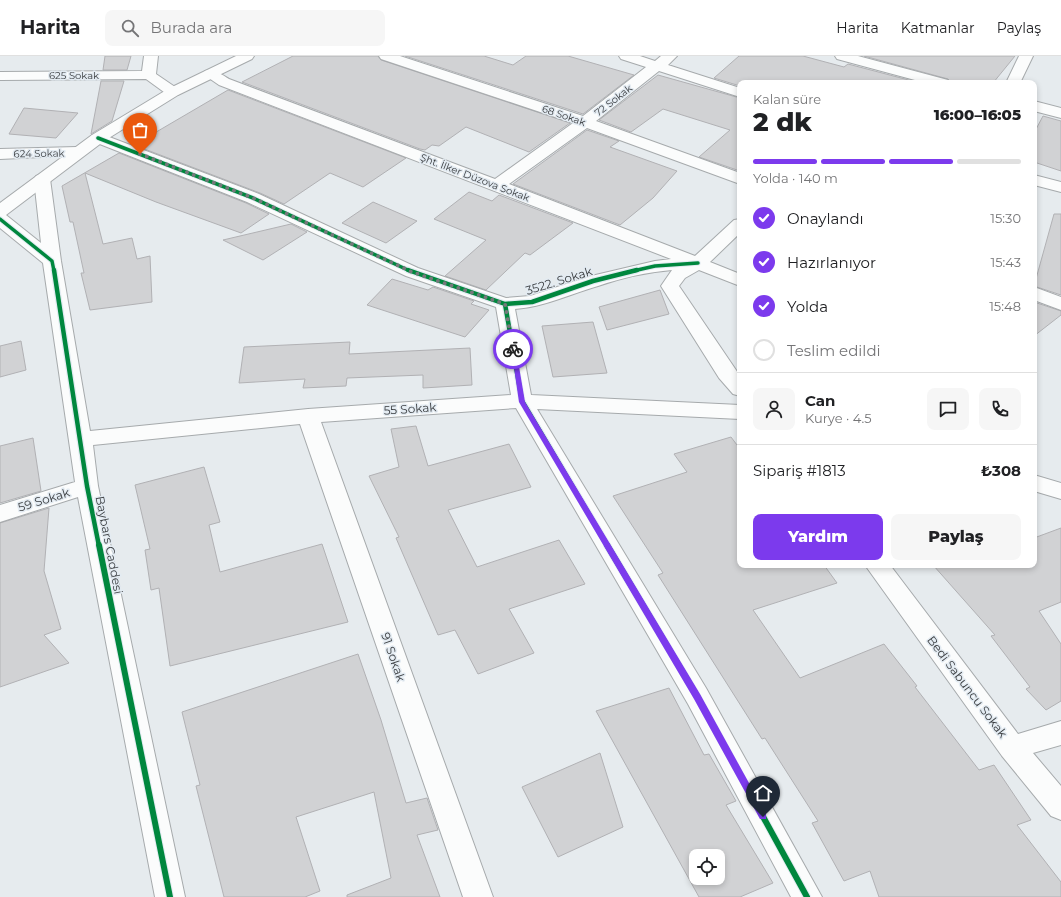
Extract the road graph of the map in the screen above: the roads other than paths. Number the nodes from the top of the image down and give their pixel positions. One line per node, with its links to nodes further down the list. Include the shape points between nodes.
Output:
1 (151, 56): 12 (street)
2 (247, 56): 11 (street)
3 (386, 56): 20 (street, 68 Sokak)
4 (626, 56): 9 (street)
5 (670, 56): 9 (street, 72 Sokak)
6 (842, 56): 10 (street)
7 (892, 56): 10 (street)
8 (1026, 56): 15 (street)
9 (657, 66): 17 (street); 20 (street, 72 Sokak)
10 (878, 73): 14 (street)
11 (210, 74): 16 (street); 27 (street, Şht. İlker Düzova Sokak, via 224,82)
12 (149, 75): 13 (street, 625 Sokak); 16 (street)
13 (0, 76)
14 (924, 80)
15 (1014, 80)
16 (173, 92): 21 (street)
17 (737, 92)
18 (1037, 107): 19 (street)
19 (1061, 113)
20 (585, 122): 24 (street, 68 Sokak); 27 (street, 72 Sokak)
21 (98, 138): 22 (street); 36 (street, 3522. Sokak, via 253,198 412,272)
22 (77, 152): 23 (street, 624 Sokak); 25 (street)
23 (0, 154)
24 (737, 178)
25 (42, 179): 29 (street); 32 (street, Baybars Caddesi)
26 (1037, 181): 28 (street)
27 (497, 185): 33 (street, Şht. İlker Düzova Sokak)
28 (1061, 187)
29 (0, 211)
30 (0, 219): 32 (street)
31 (737, 227): 33 (street)
32 (52, 261): 42 (street, Baybars Caddesi)
33 (698, 262): 34 (street, Şht. İlker Düzova Sokak); 36 (street, 3522. Sokak, via 655,266 593,281 532,302); 38 (street, via 679,274 670,286 726,373)
34 (737, 279)
35 (1037, 294): 37 (street)
36 (505, 304): 39 (street)
37 (1061, 304)
38 (737, 385)
39 (522, 402): 40 (street, 55 Sokak); 41 (street, 55 Sokak); 53 (street, via 697,696)
40 (737, 412)
41 (308, 416): 42 (street, 55 Sokak); 52 (street, 91 Sokak)
42 (81, 439): 43 (street, Baybars Caddesi)
43 (87, 486): 46 (street, 59 Sokak); 51 (street, Baybars Caddesi)
44 (1050, 488): 45 (street)
45 (1037, 498)
46 (0, 514)
47 (879, 568): 49 (street, Bedi Sabuncu Sokak)
48 (1061, 733): 49 (street)
49 (1012, 748): 50 (street, Bedi Sabuncu Sokak)
50 (1061, 807)
51 (170, 897)
52 (478, 897)
53 (807, 897)

